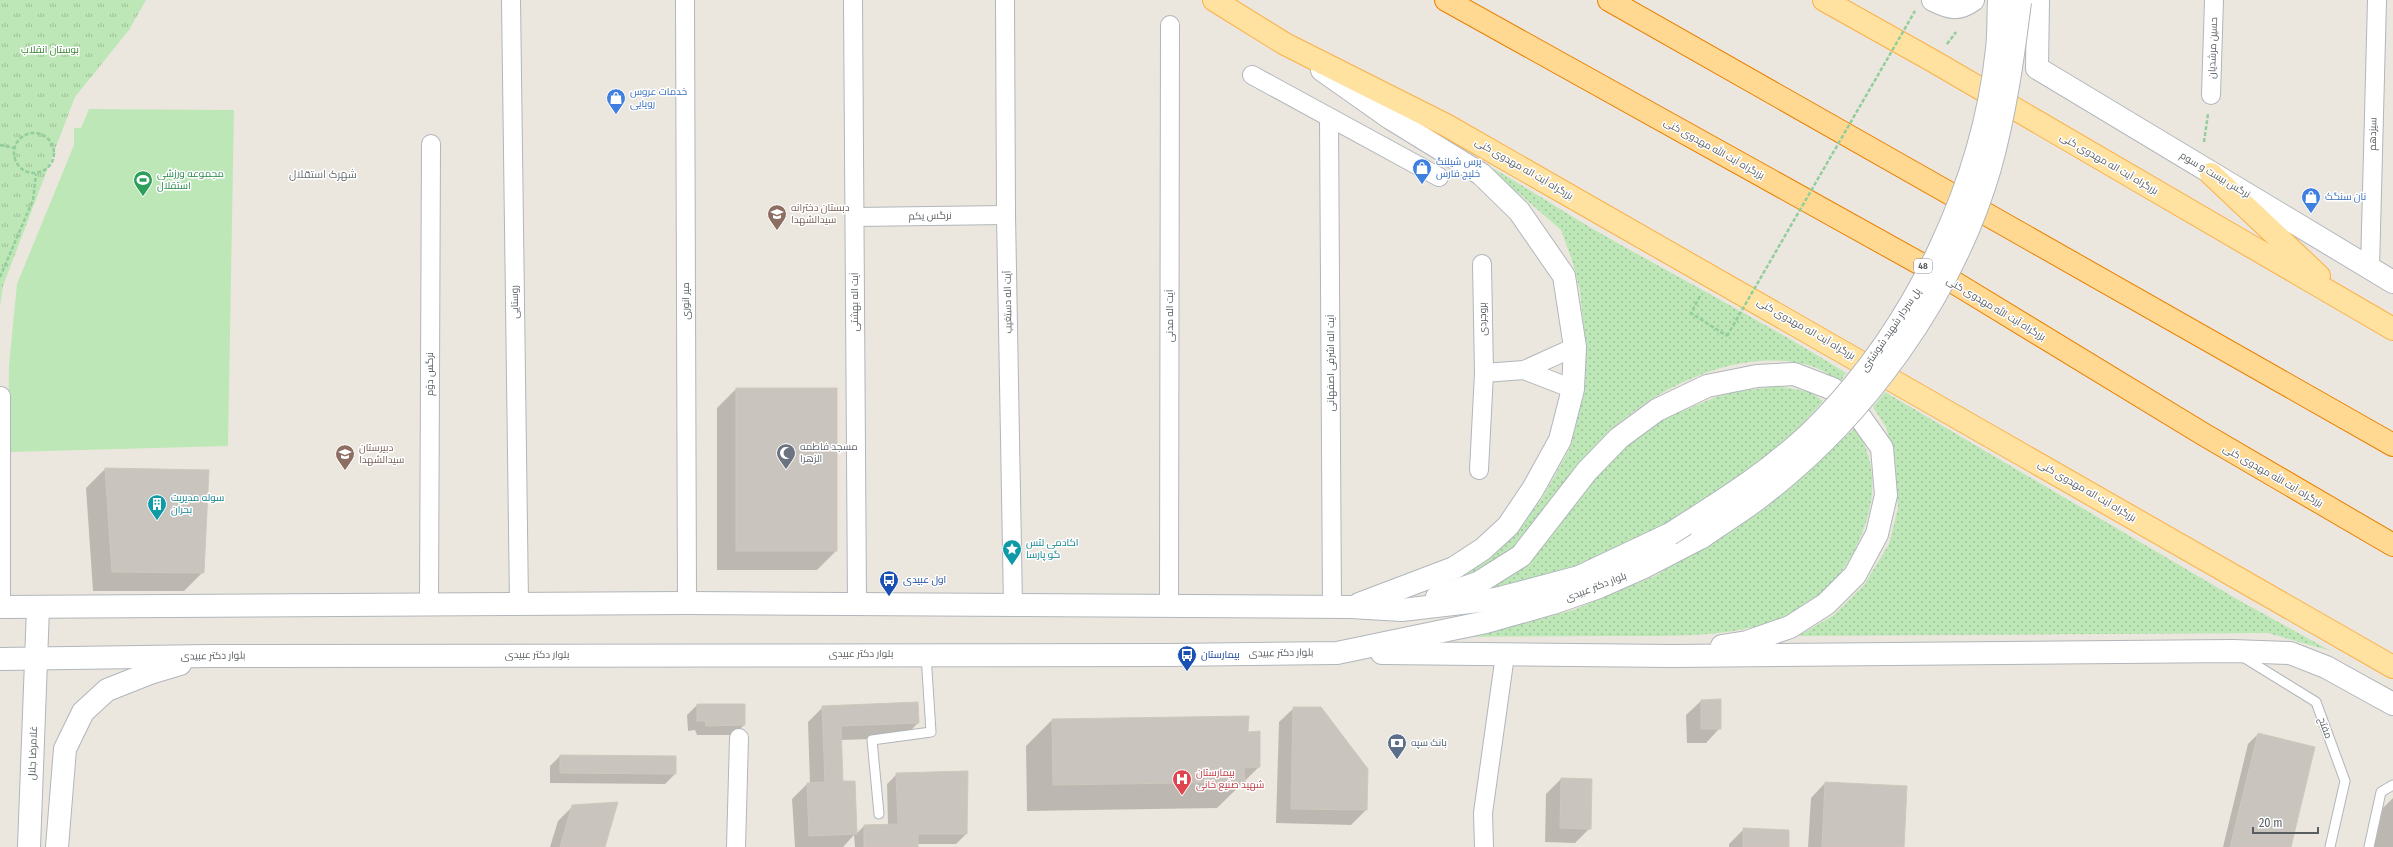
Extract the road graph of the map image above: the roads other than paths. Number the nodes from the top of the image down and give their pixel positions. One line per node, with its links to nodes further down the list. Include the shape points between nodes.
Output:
1 (511, 0): 41 (street, روستایی)
2 (685, 0): 40 (street, میر انوری)
3 (853, 0): 24 (street, آیت اله بهشتی)
4 (1005, 0): 23 (street, آیت اله دستغیب)
5 (1214, 0): 16 (main road, بزرگراه آیت اله مهدوی کنی)
6 (1446, 0): 39 (highway, بزرگراه آیت الله مهدوی کنی / 48, via 1955,283 2196,430)
7 (1609, 0): 35 (highway)
8 (1824, 0): 28 (main road, بزرگراه آیت اله مهدوی کنی)
9 (1973, 0): 14 (main road, via 1963,8)
10 (1999, 0): 37 (main road, پل سردار شهید شوشتری, bridge, via 1997,50 1987,107 1973,161 1954,216 1925,280 1855,383 1822,420 1742,489)
11 (2214, 0): 18 (street, حسین مرشدیان)
12 (2376, 0): 26 (street, سیزدهم)
13 (2026, 1): 21 (main road, نرگس بیست و سوم, via 2037,68); 38 (main road, پل سردار شهید شوشتری, bridge, via 1990,169 1970,225 1940,290 1883,371 1838,426 1757,499)
14 (1924, 5)
15 (1170, 25): 46 (street, آیت اله مدنی)
16 (1285, 44): 30 (main road, via 1390,118 1481,174 1519,212 1564,276); 58 (main road, بزرگراه آیت اله مهدوی کنی, via 1446,124)
17 (1252, 75): 19 (street)
18 (2211, 96)
19 (1329, 118): 22 (street); 47 (street, آیت اله اشرفی اصفهانی)
20 (431, 144): 43 (street, نرگس دوّم)
21 (2206, 170): 26 (main road, نرگس بیست و سوم); 28 (main road)
22 (1439, 177)
23 (1006, 215): 24 (street, نرگس یکم); 44 (street, آیت اله دستغیب)
24 (854, 217): 42 (street, آیت اله بهشتی)
25 (1482, 264): 32 (street, بروجردی)
26 (2370, 268): 27 (main road, نرگس بیست و سوم)
27 (2393, 282)
28 (2343, 300): 29 (main road, بزرگراه آیت اله مهدوی کنی)
29 (2393, 329)
30 (1575, 346): 31 (street); 33 (main road)
31 (1524, 370): 32 (street); 33 (street)
32 (1484, 373): 36 (street, بروجردی)
33 (1573, 389): 47 (main road, via 1560,440 1533,490 1508,526 1483,549 1454,568)
34 (1, 396): 45 (street)
35 (2393, 445)
36 (1479, 470)
37 (1670, 534): 49 (main road, بلوار دکتر عبیدی, via 1613,563 1549,586 1496,599)
38 (1702, 537): 51 (main road, بلوار دکتر عبیدی, via 1642,568 1554,603 1486,622)
39 (2393, 545)
40 (688, 603): 41 (main road, بلوار دکتر عبیدی); 42 (main road, بلوار دکتر عبیدی)
41 (519, 604): 43 (main road, بلوار دکتر عبیدی)
42 (857, 604): 44 (main road, بلوار دکتر عبیدی)
43 (429, 605): 48 (main road, بلوار دکتر عبیدی)
44 (1013, 605): 46 (main road, بلوار دکتر عبیدی)
45 (0, 607): 48 (main road, بلوار دکتر عبیدی)
46 (1169, 607): 47 (main road, بلوار دکتر عبیدی)
47 (1342, 607): 49 (main road, بلوار دکتر عبیدی)
48 (38, 608): 57 (main road, غلامرضا جلال)
49 (1402, 610): 55 (main road, via 1478,583 1521,556 1587,471 1619,438 1657,410 1707,386 1757,376 1794,374 1833,389 1850,403 1882,448 1886,495 1877,534 1855,575 1826,604 1790,627 1747,642)
50 (2233, 651): 55 (main road); 59 (main road, via 2290,653 2326,668); 67 (lane, مفتح, via 2316,702 2345,781)
51 (1337, 653): 52 (main road, بلوار دکتر عبیدی); 53 (main road)
52 (926, 654): 54 (main road, بلوار دکتر عبیدی); 62 (lane, via 931,732 872,740)
53 (1505, 654): 55 (main road); 66 (street, via 1483,813)
54 (210, 656): 57 (main road, بلوار دکتر عبیدی); 63 (main road, via 150,672 107,690 83,712 65,749)
55 (1672, 656)
56 (0, 659): 57 (main road, بلوار دکتر عبیدی)
57 (36, 660): 64 (main road, غلامرضا جلال)
58 (2389, 668)
59 (2393, 704)
60 (739, 738): 65 (street)
61 (2393, 785): 68 (lane, via 2382,792)
62 (879, 814)
63 (57, 840)
64 (29, 847)
65 (736, 847)
66 (1484, 847)
67 (2330, 847)
68 (2369, 847)

